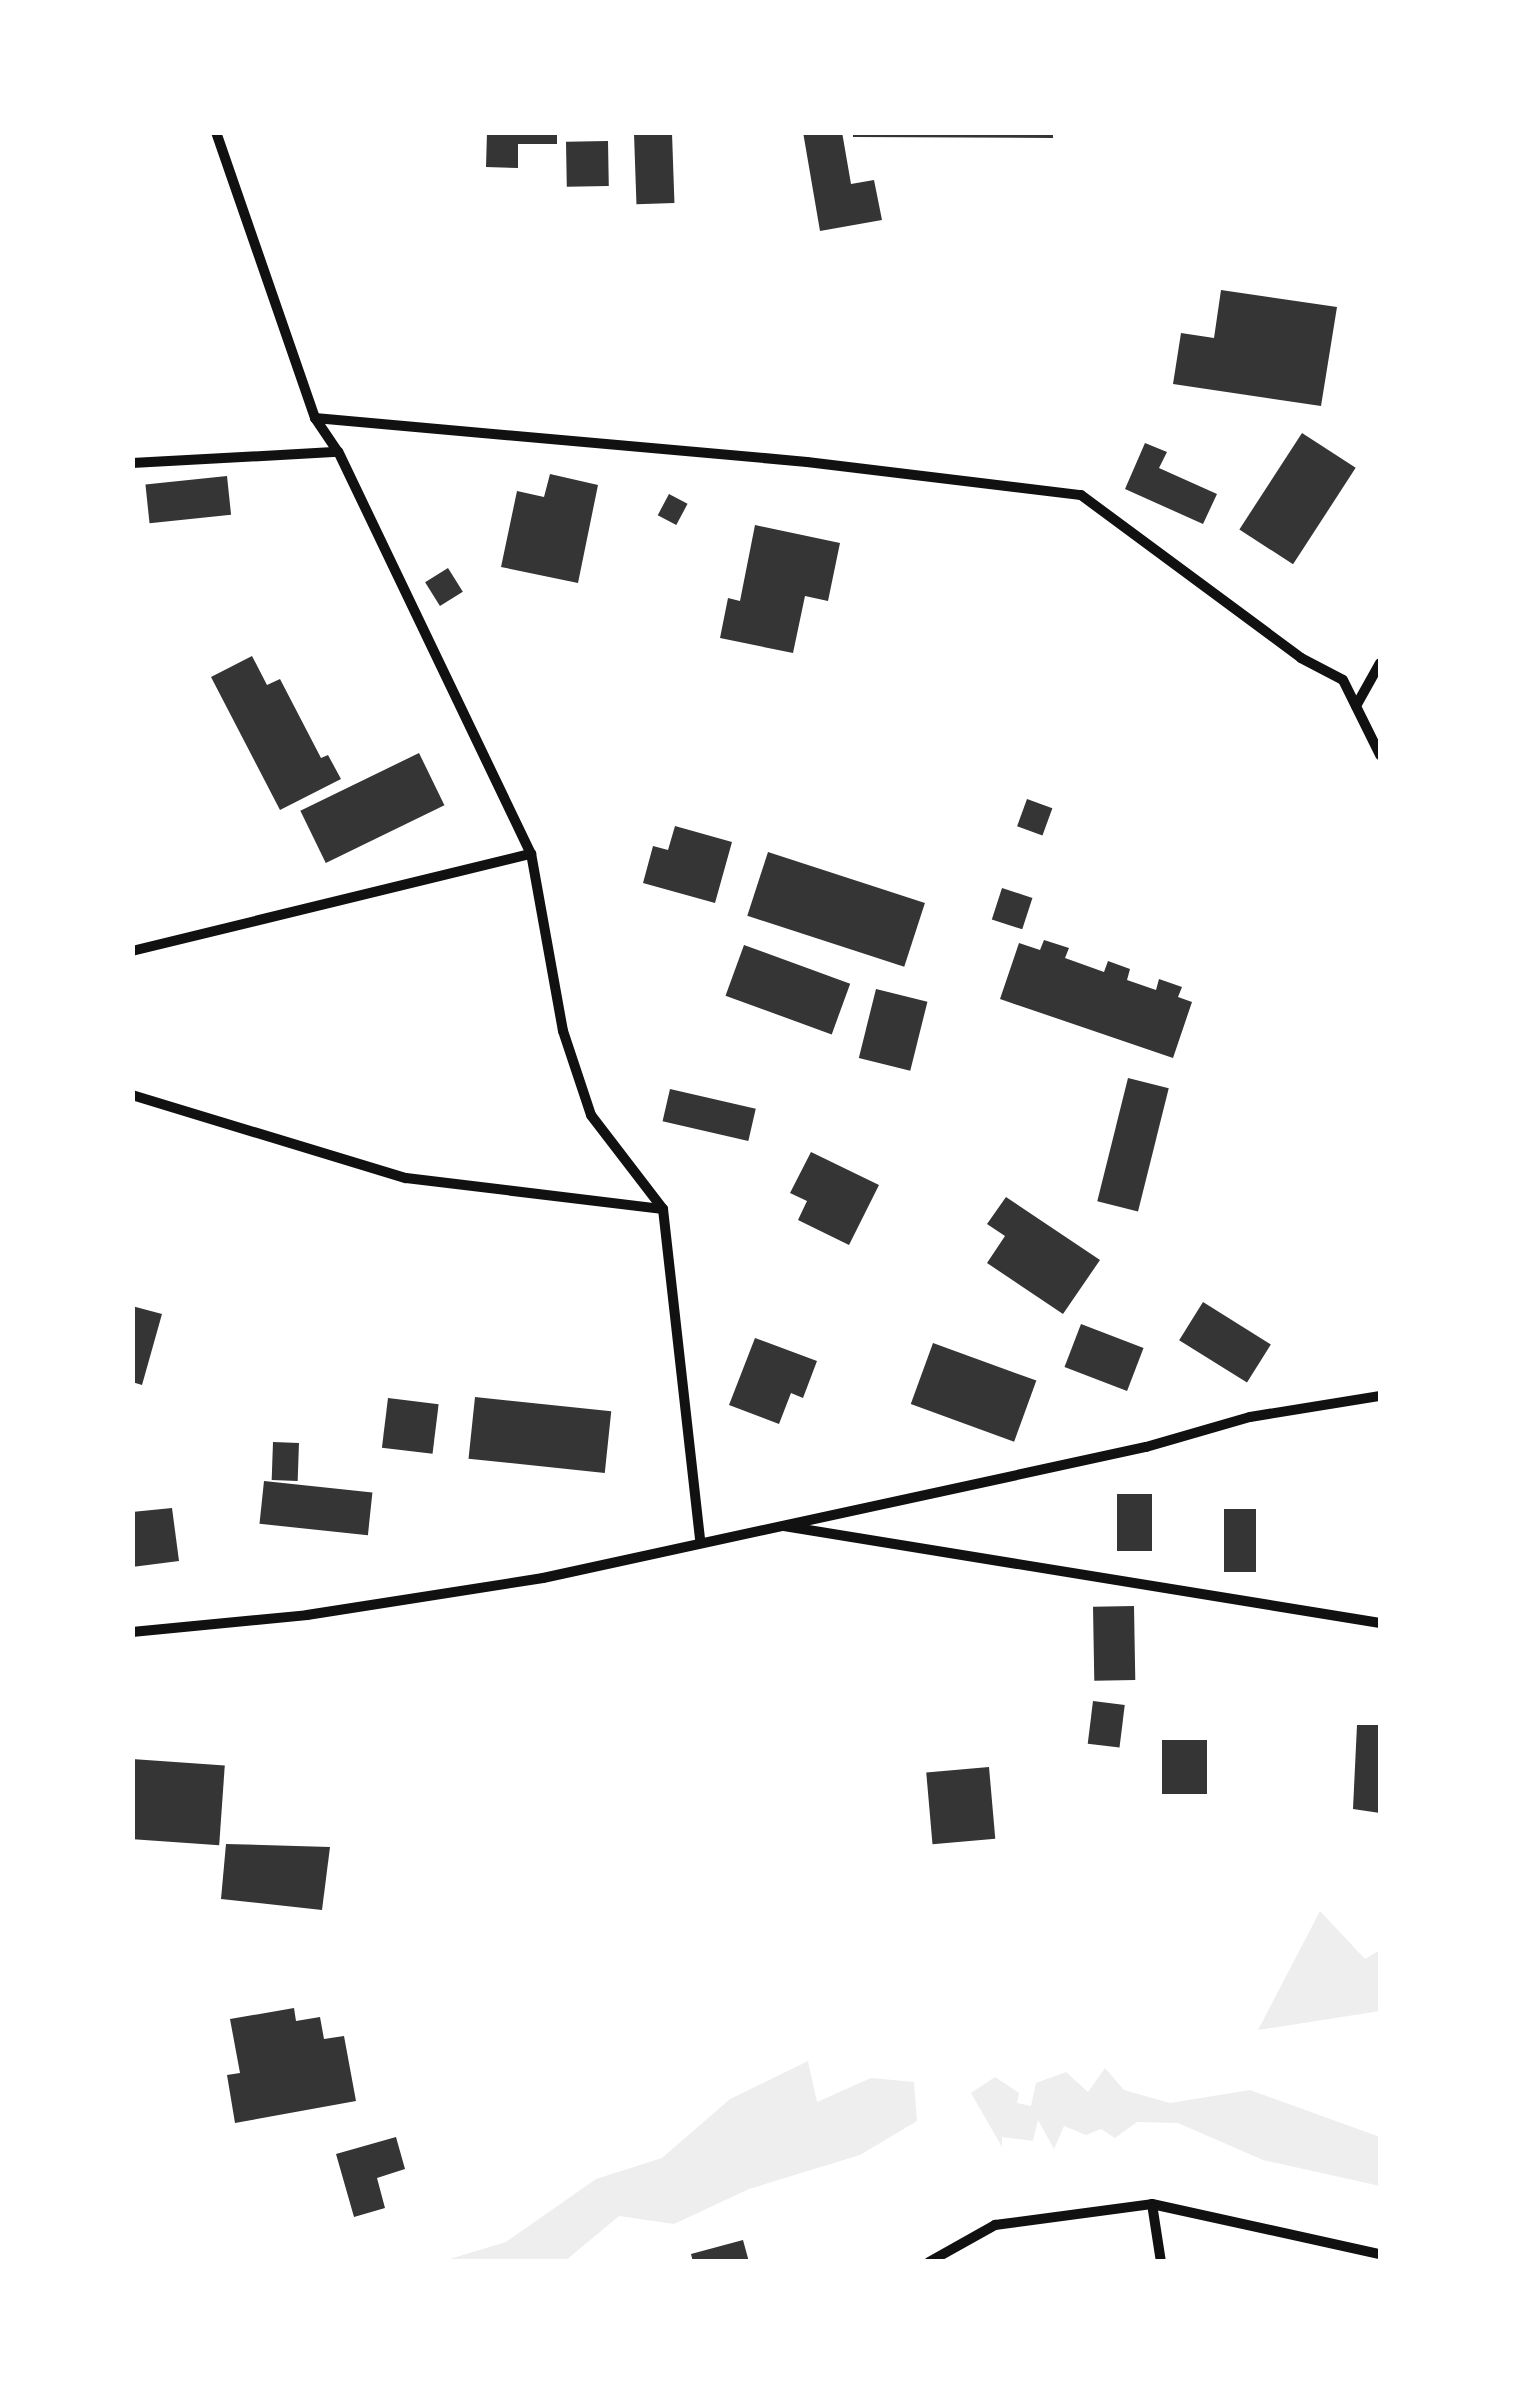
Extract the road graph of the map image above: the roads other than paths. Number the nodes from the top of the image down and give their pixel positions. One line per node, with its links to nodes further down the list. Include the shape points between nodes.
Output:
1 (216, 132): 2 (street)
2 (315, 418): 3 (street); 6 (street, via 807,462 1081,495 1301,658 1343,680)
3 (338, 452): 4 (street); 8 (street)
4 (132, 463)
5 (1380, 663): 6 (street)
6 (1356, 706): 7 (street)
7 (1380, 755)
8 (532, 854): 9 (street); 11 (street, via 563,1031 592,1115)
9 (132, 951)
10 (132, 1095): 11 (street, via 406,1178)
11 (663, 1209): 14 (street)
12 (1380, 1396): 13 (street, via 1250,1417 1146,1446)
13 (777, 1524): 14 (street); 15 (street)
14 (700, 1540): 16 (street, via 542,1578 307,1615)
15 (1380, 1623)
16 (132, 1632)
17 (1152, 2204): 18 (street); 19 (street, via 995,2225); 20 (street)
18 (1380, 2254)
19 (928, 2262)
20 (1160, 2262)

